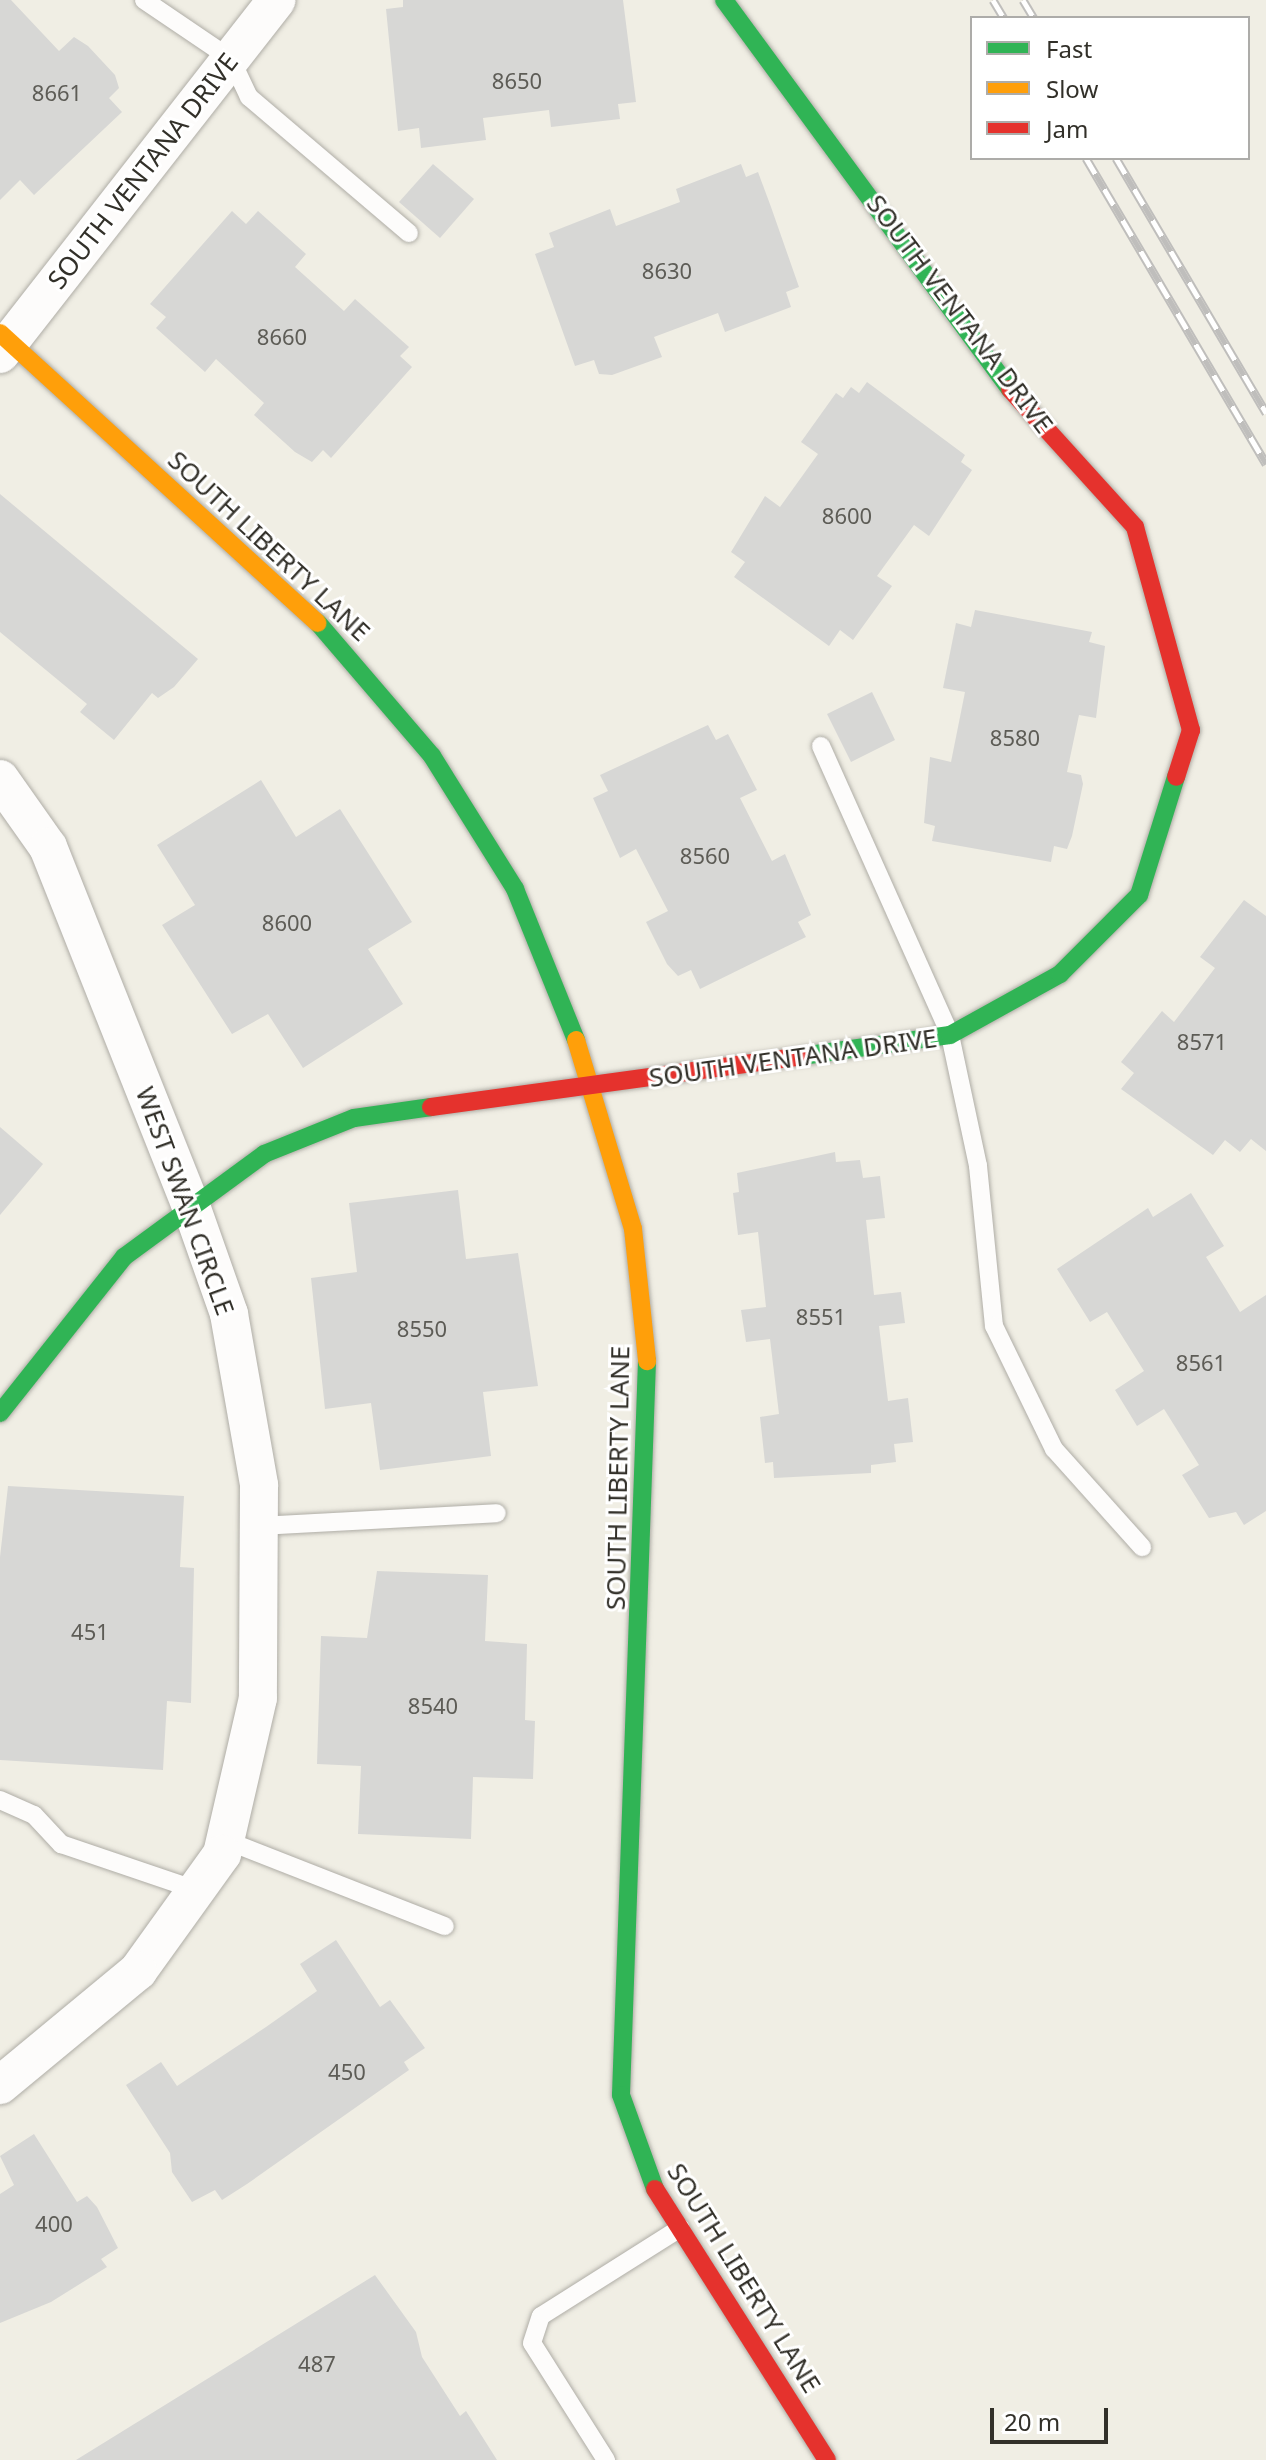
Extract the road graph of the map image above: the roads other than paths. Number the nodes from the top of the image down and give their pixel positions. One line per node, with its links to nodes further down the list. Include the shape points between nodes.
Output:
1 (144, 0): 4 (lane)
2 (277, 0): 4 (street, SOUTH VENTANA DRIVE)
3 (724, 0): 9 (street, SOUTH VENTANA DRIVE, via 1019,401 1135,527 1191,730 1139,895 1060,974)
4 (231, 59): 5 (lane, via 249,97); 6 (street, SOUTH VENTANA DRIVE)
5 (409, 233)
6 (3, 343): 10 (street, SOUTH LIBERTY LANE, via 345,647 432,756 515,889)
7 (821, 746): 9 (lane)
8 (0, 779): 11 (street, WEST SWAN CIRCLE, via 48,847)
9 (950, 1035): 10 (street, SOUTH VENTANA DRIVE); 15 (lane, via 978,1166 994,1326 1054,1449)
10 (594, 1086): 11 (street, SOUTH VENTANA DRIVE, via 354,1118 264,1154); 21 (street, SOUTH LIBERTY LANE, via 633,1229 650,1384 621,2095 646,2174)
11 (190, 1203): 12 (street, SOUTH VENTANA DRIVE, via 124,1257); 14 (street, WEST SWAN CIRCLE, via 229,1314 259,1485)
12 (0, 1413)
13 (497, 1513): 14 (lane)
14 (259, 1526): 17 (street, WEST SWAN CIRCLE, via 258,1698)
15 (1142, 1547)
16 (0, 1800): 18 (lane, via 34,1815 61,1844)
17 (225, 1840): 18 (street, WEST SWAN CIRCLE); 19 (lane)
18 (196, 1890): 20 (street, WEST SWAN CIRCLE, via 138,1971)
19 (445, 1926)
20 (0, 2085)
21 (680, 2228): 22 (lane, via 541,2316 532,2343); 23 (street, SOUTH LIBERTY LANE)
22 (606, 2460)
23 (827, 2460)

